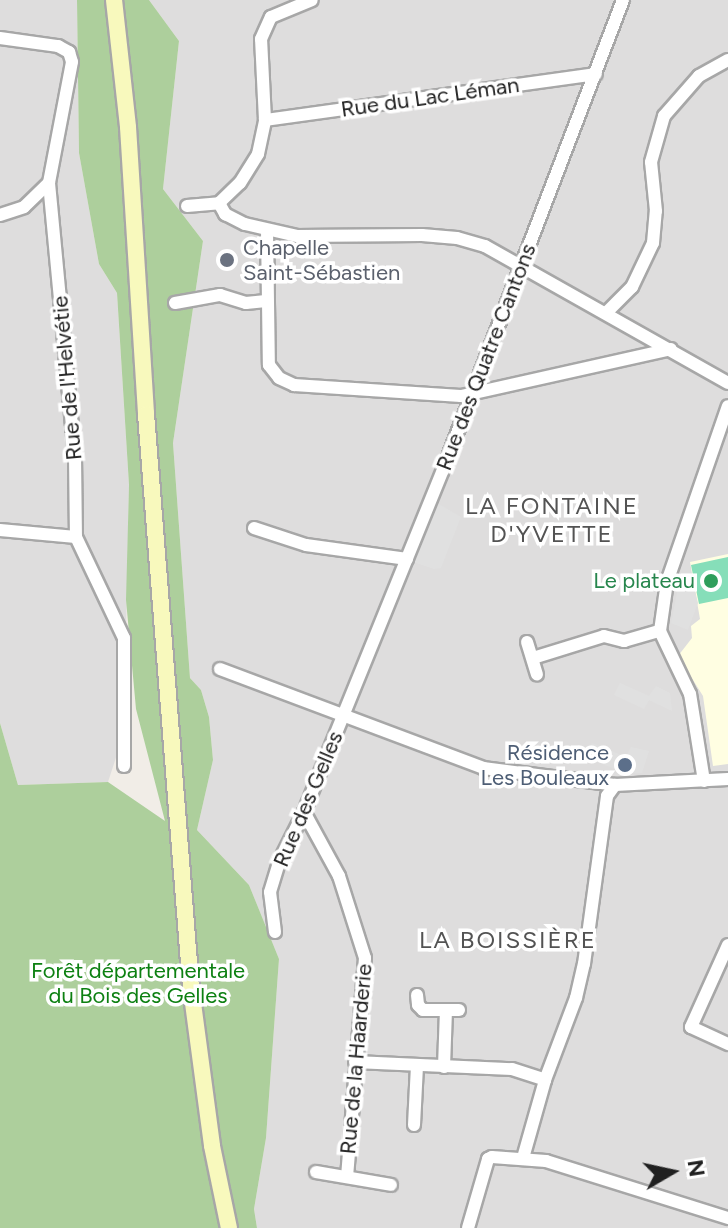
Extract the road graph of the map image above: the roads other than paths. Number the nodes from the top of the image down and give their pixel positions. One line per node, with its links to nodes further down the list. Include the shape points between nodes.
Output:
1 (114, 0): 51 (main road, via 191,988)
2 (312, 0): 4 (street)
3 (623, 0): 7 (street, Rue des Quatre Cantons)
4 (288, 3): 8 (street, via 271,17 261,39)
5 (0, 38): 9 (street, Rue de l'Helvétie, via 69,52 72,62)
6 (728, 60): 17 (street, via 699,76 664,116 651,162 653,243 632,287)
7 (596, 74): 8 (street, Rue du Lac Léman); 14 (street, Rue des Quatre Cantons)
8 (265, 120): 10 (street, via 258,154)
9 (49, 183): 12 (street, via 24,207); 24 (street, Rue de l'Helvétie, via 75,457)
10 (219, 203): 11 (street); 13 (street, via 225,214)
11 (187, 206)
12 (0, 215)
13 (267, 230): 14 (street, via 297,236 457,238); 15 (street)
14 (521, 264): 17 (street); 20 (street, Rue des Quatre Cantons)
15 (266, 301): 16 (street, via 246,303 220,295); 20 (street, via 269,365 294,385)
16 (175, 303)
17 (606, 313): 18 (street)
18 (671, 349): 19 (street); 20 (street)
19 (728, 383)
20 (473, 394): 25 (street, Rue des Quatre Cantons)
21 (728, 406): 26 (street, via 667,582)
22 (254, 528): 25 (street, via 306,545)
23 (0, 530): 24 (street)
24 (76, 537): 32 (street, Rue de l'Helvétie, via 124,638)
25 (407, 559): 31 (street, Rue des Quatre Cantons)
26 (660, 631): 28 (street, via 624,641 604,636); 34 (street, via 690,694)
27 (527, 642): 28 (street)
28 (533, 658): 30 (street)
29 (220, 669): 31 (street)
30 (537, 675)
31 (344, 713): 35 (street, via 483,768); 36 (street, Rue des Gelles)
32 (124, 766)
33 (728, 779): 34 (street)
34 (704, 781): 35 (street)
35 (615, 785): 44 (street, via 607,796 579,987)
36 (304, 812): 37 (street, Rue des Gelles, via 270,892); 41 (street, Rue de la Haarderie, via 339,876 362,944 365,976)
37 (275, 932)
38 (728, 945): 40 (street, via 691,1027)
39 (417, 995): 43 (street, via 423,1010 452,1010)
40 (728, 1044)
41 (355, 1062): 42 (street); 48 (street, Rue de la Haarderie)
42 (417, 1065): 43 (street); 45 (street)
43 (444, 1067): 44 (street, via 512,1069)
44 (545, 1080): 46 (street)
45 (414, 1125)
46 (523, 1158): 50 (street); 52 (street, via 488,1159)
47 (316, 1172): 48 (street, Rue de la Haarderie)
48 (347, 1175): 49 (street, Rue de la Haarderie)
49 (391, 1185)
50 (728, 1218)
51 (229, 1228)
52 (468, 1228)

